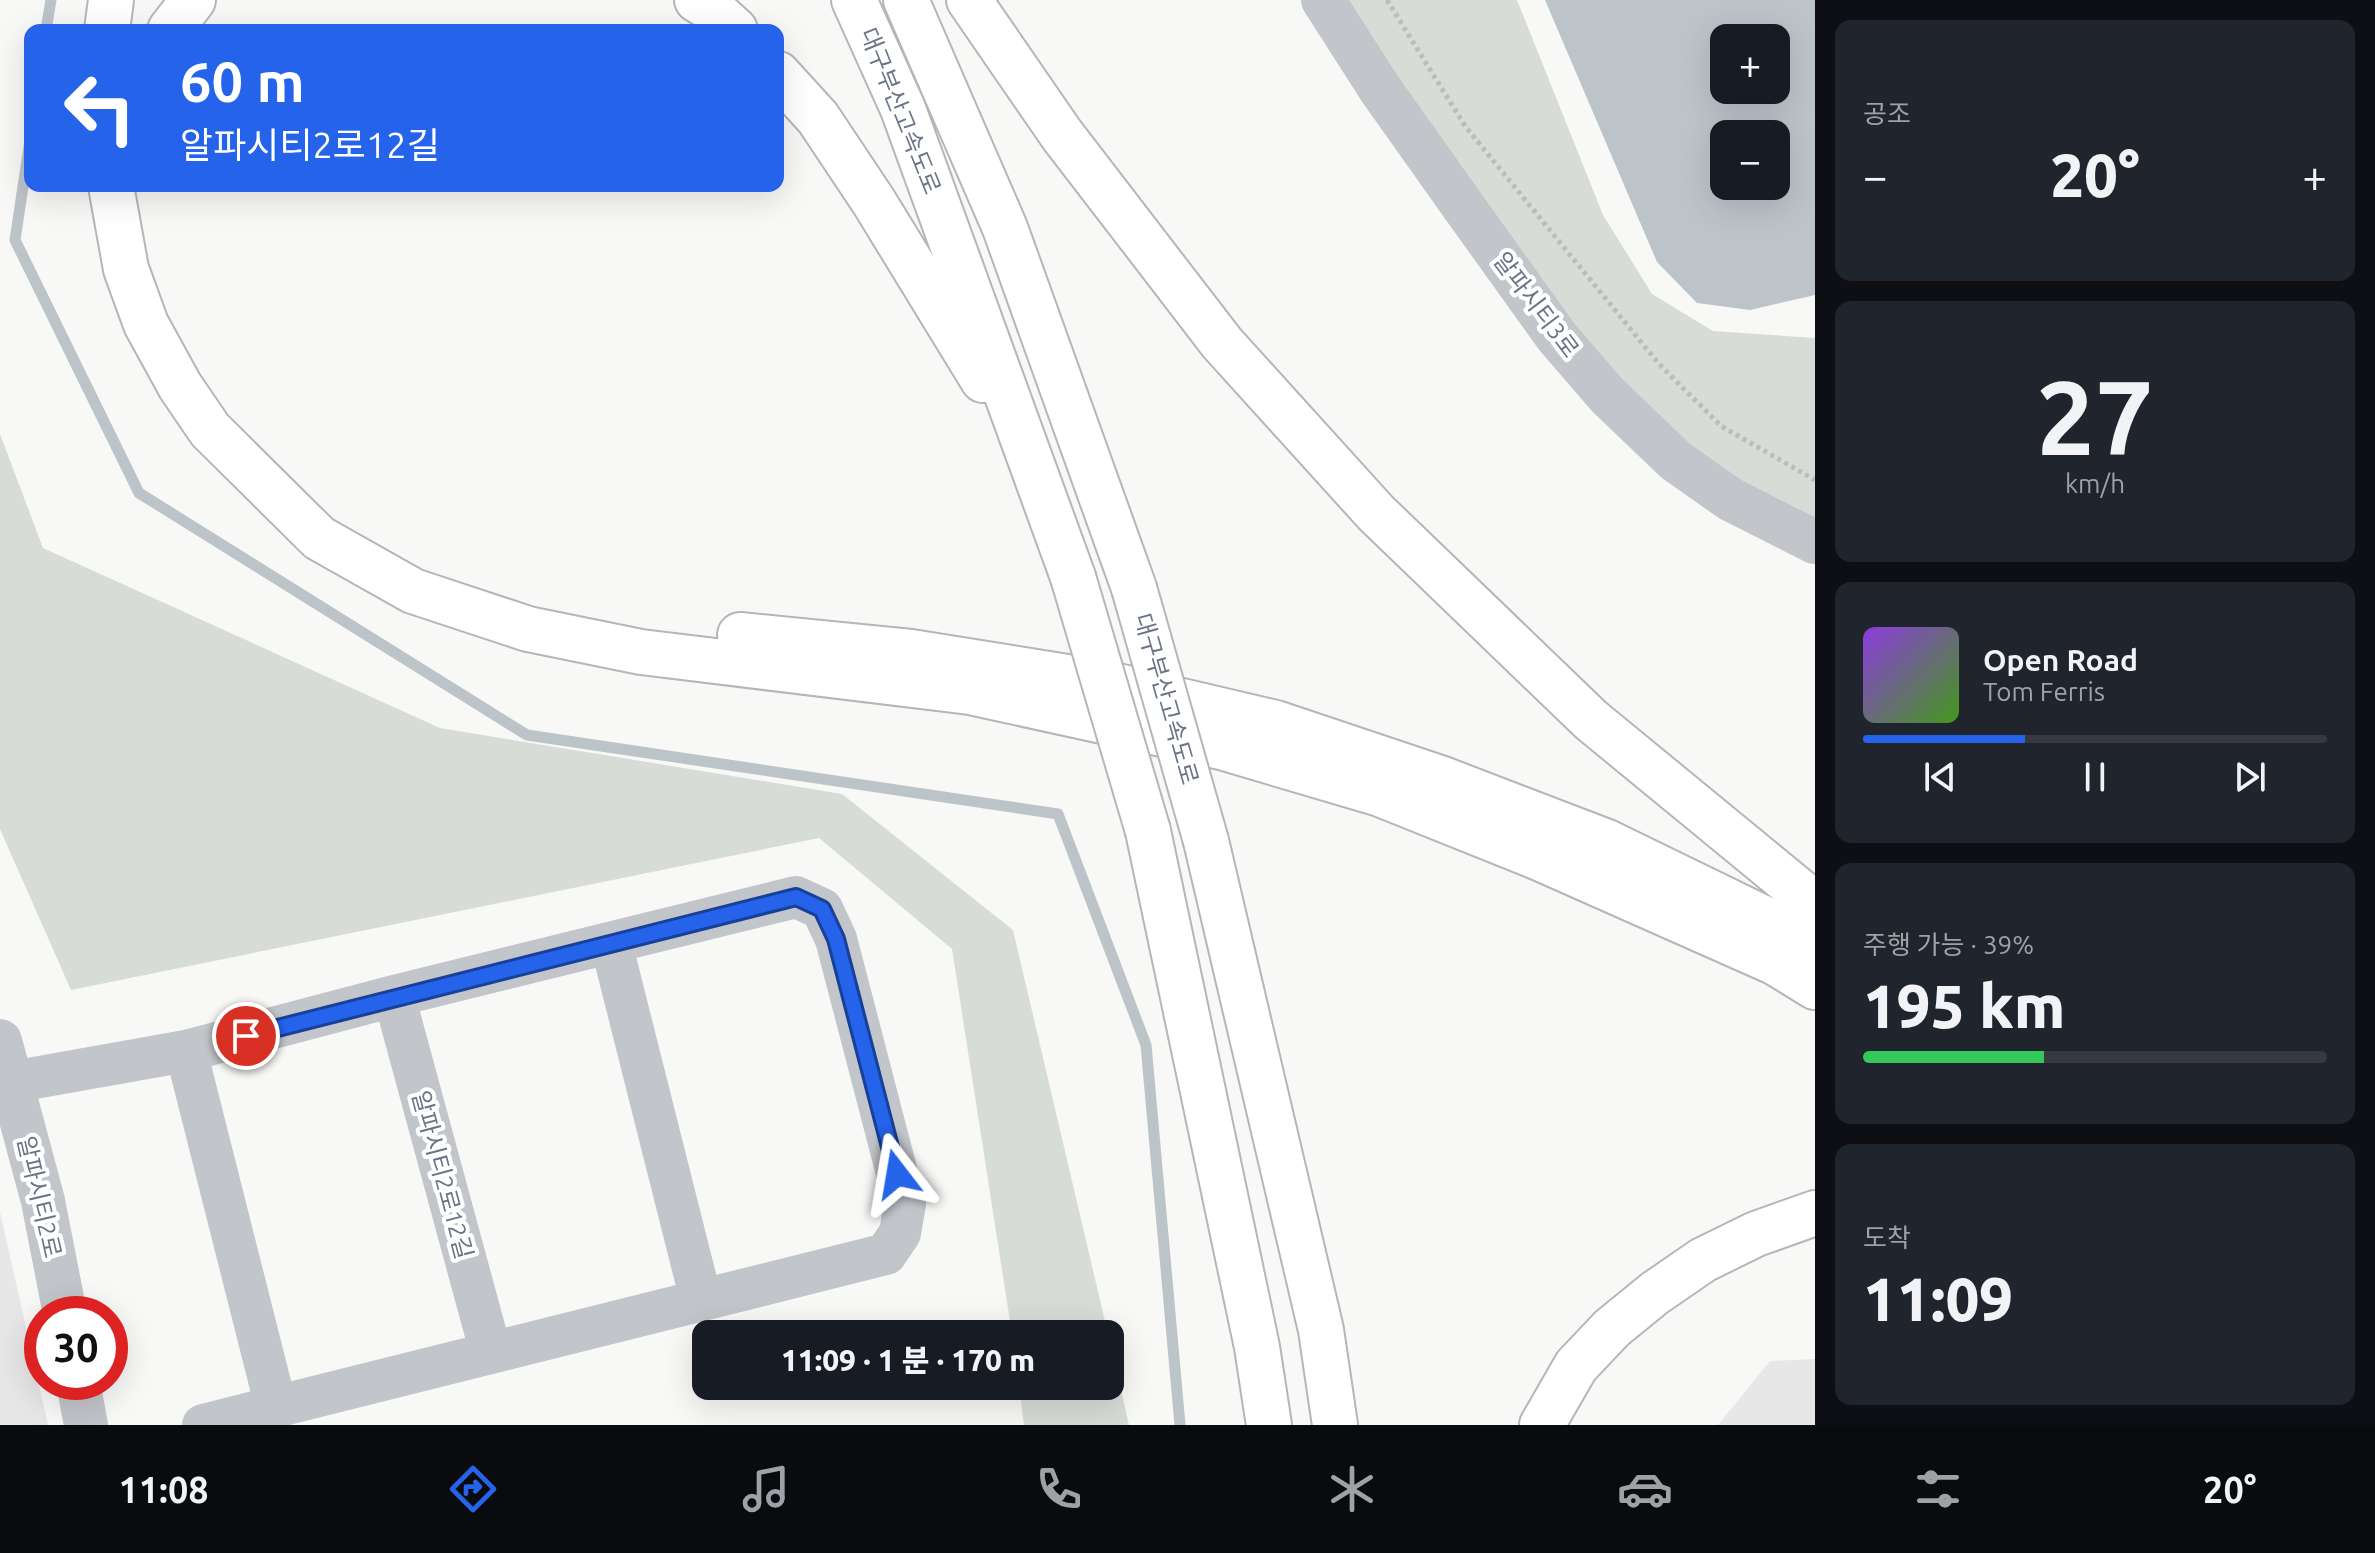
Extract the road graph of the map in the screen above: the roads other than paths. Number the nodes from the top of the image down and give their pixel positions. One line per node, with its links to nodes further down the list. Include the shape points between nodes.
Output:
1 (111, 0): 8 (highway)
2 (193, 0): 9 (highway)
3 (697, 0): 10 (highway)
4 (854, 0): 14 (highway, 대구부산고속도로, via 903,109)
5 (906, 0): 32 (highway, 대구부산고속도로, bridge, via 1005,228 1134,588 1206,841 1321,1330)
6 (969, 0): 16 (highway, via 1062,135 1222,343 1376,513 1591,720)
7 (1323, 0): 15 (street, 알파시티3로, via 1557,337 1607,395 1676,461 1730,499)
8 (108, 24)
9 (175, 24)
10 (727, 24)
11 (784, 81): 14 (highway, via 818,118 866,190)
12 (112, 192): 19 (highway, via 126,269 146,324 210,430 319,538 413,591 528,629 641,652 970,692 1221,747 1380,794 1523,851 1776,963)
13 (135, 192): 18 (highway, via 152,284 216,409 283,480 349,529 408,560 515,598 668,628 911,652 1105,683 1276,723 1607,842)
14 (1033, 464): 31 (highway, 대구부산고속도로, bridge, via 1073,577 1148,831)
15 (1815, 542)
16 (1815, 904)
17 (611, 943): 20 (street); 25 (street); 25 (street, via 796,897 822,909 836,939 905,1204 900,1233 886,1254)
18 (1815, 948)
19 (1815, 987)
20 (394, 996): 21 (street); 26 (street, 알파시티2로12길)
21 (186, 1051): 22 (street); 28 (street)
22 (4, 1069): 24 (street, 알파시티2로, via 43,1201)
23 (1815, 1213): 33 (highway, via 1703,1260 1655,1293 1576,1366)
24 (61, 1296)
25 (701, 1300): 26 (street)
26 (491, 1353): 28 (street)
27 (81, 1400): 29 (street)
28 (276, 1407): 30 (street)
29 (86, 1425)
30 (203, 1425)
31 (1269, 1425)
32 (1335, 1425)
33 (1542, 1425)

